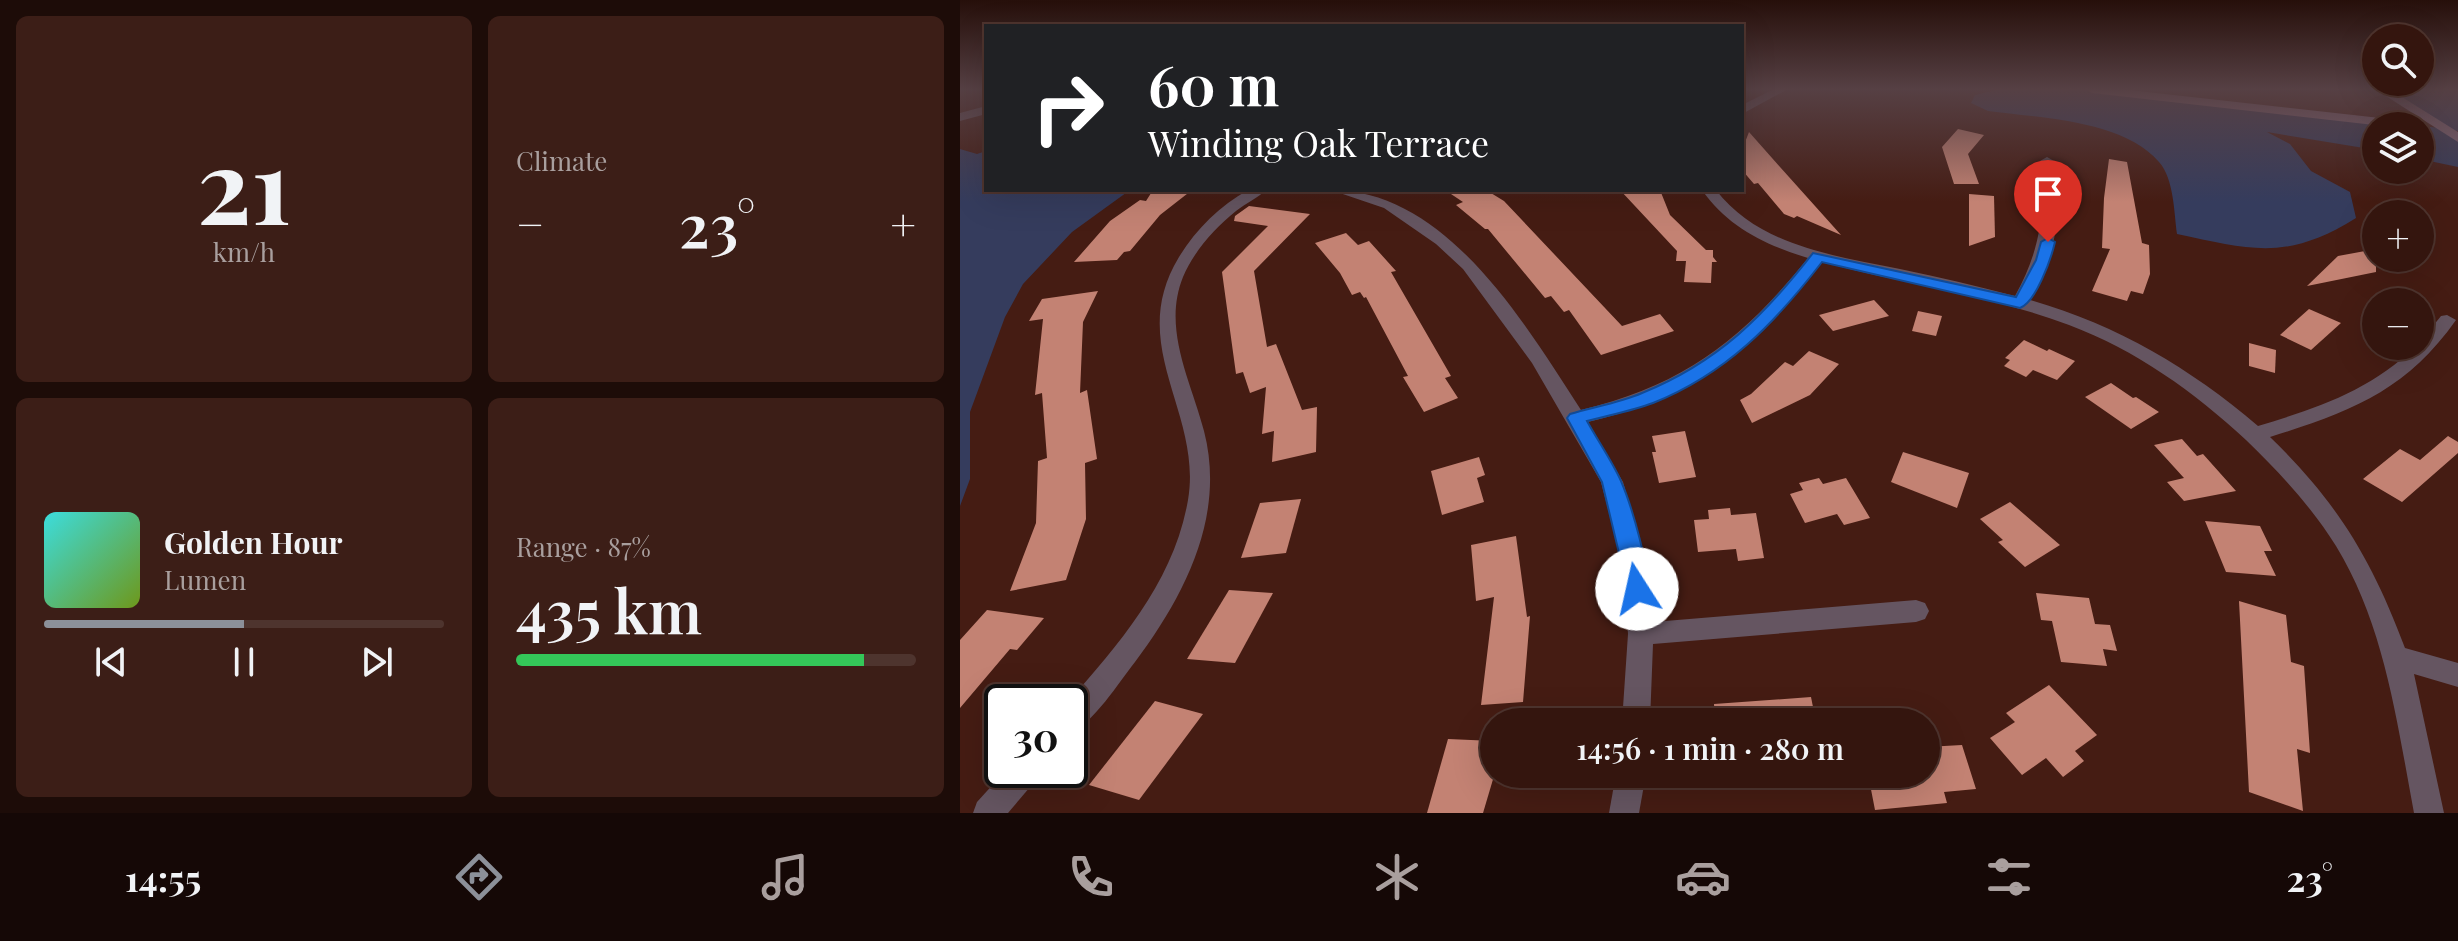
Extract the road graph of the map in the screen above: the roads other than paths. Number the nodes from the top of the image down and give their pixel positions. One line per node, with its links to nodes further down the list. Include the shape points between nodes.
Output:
1 (2440, 127): 3 (street)
2 (2434, 128): 3 (street)
3 (2443, 129): 4 (street); 5 (street)
4 (2458, 131)
5 (2458, 138)
6 (2047, 161): 11 (street, via 2052,225 2044,260)
7 (1256, 192): 19 (street, via 1205,232 1182,260 1166,298 1165,331 1199,460 1200,497 1165,598)
8 (1345, 192): 13 (street, via 1389,205 1469,266)
9 (1711, 192): 10 (street, via 1750,228)
10 (1818, 256): 11 (street); 13 (street, via 1782,304 1699,373 1646,399)
11 (2020, 303): 14 (street, via 2081,323 2149,356)
12 (2447, 320): 14 (street, via 2426,348 2384,386 2339,408)
13 (1576, 418): 16 (street, via 1612,482 1635,566)
14 (2253, 435): 17 (street, via 2337,528 2367,583)
15 (1916, 611): 16 (street)
16 (1641, 634): 20 (street)
17 (2396, 657): 18 (street); 25 (street)
18 (2458, 675)
19 (1088, 700)
20 (1637, 708)
21 (1010, 788): 23 (street)
22 (1628, 788): 24 (street)
23 (988, 813)
24 (1624, 813)
25 (2429, 813)

